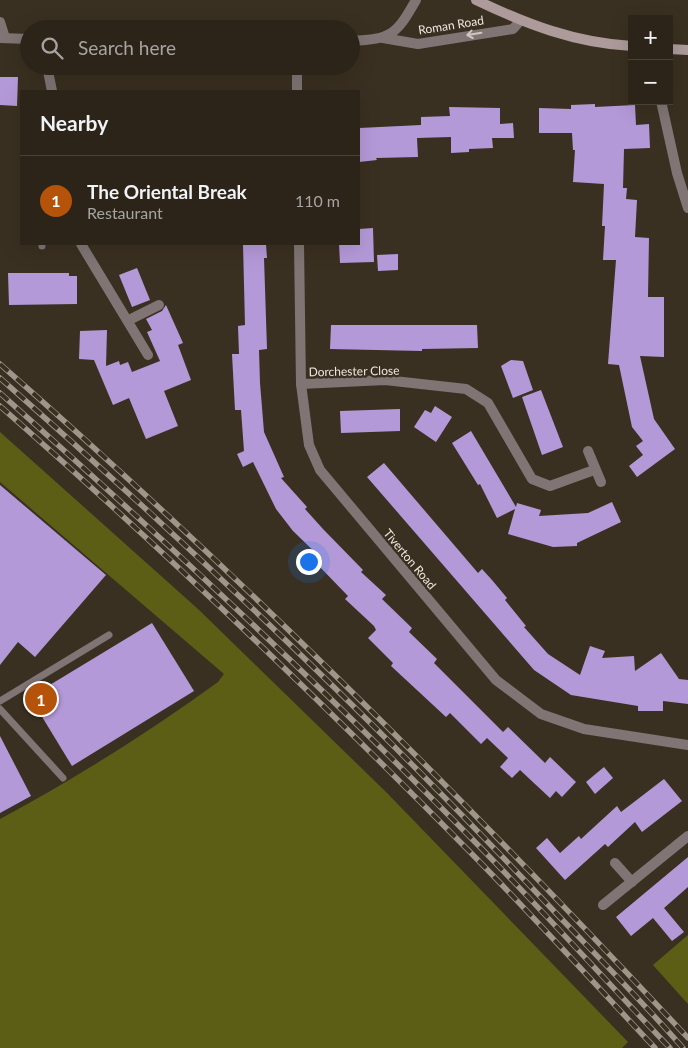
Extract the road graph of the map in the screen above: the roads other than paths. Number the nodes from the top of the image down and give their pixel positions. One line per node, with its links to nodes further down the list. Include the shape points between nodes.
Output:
1 (416, 0): 6 (street, Roman Road, via 401,25)
2 (476, 0): 3 (street, Roman Road)
3 (520, 21): 6 (street, Roman Road, one-way to 6, via 513,28 418,44); 9 (street, Roman Road, via 566,36)
4 (0, 22): 5 (street)
5 (2, 38): 7 (street)
6 (382, 38): 8 (street, Roman Road)
7 (20, 39)
8 (360, 40)
9 (628, 45)
10 (673, 49): 11 (street)
11 (688, 50)
12 (49, 75): 14 (street)
13 (297, 75): 15 (street)
14 (52, 90)
15 (297, 90)
16 (662, 105): 17 (street)
17 (688, 208)
18 (82, 245): 21 (street)
19 (299, 245): 23 (street, Tiverton Road)
20 (159, 305): 21 (street)
21 (129, 320): 22 (street)
22 (148, 355)
23 (301, 384): 25 (street, Dorchester Close, via 386,380 466,389 488,403 532,479 550,486); 30 (street, Tiverton Road, via 309,445 320,470 496,680 541,714 584,729)
24 (588, 451): 25 (street)
25 (594, 470): 26 (street)
26 (601, 482)
27 (109, 635): 28 (lane)
28 (0, 702)
29 (0, 709): 31 (lane)
30 (688, 745)
31 (63, 778)
32 (688, 836): 34 (street)
33 (615, 863): 34 (street)
34 (632, 882): 35 (street)
35 (604, 905)

